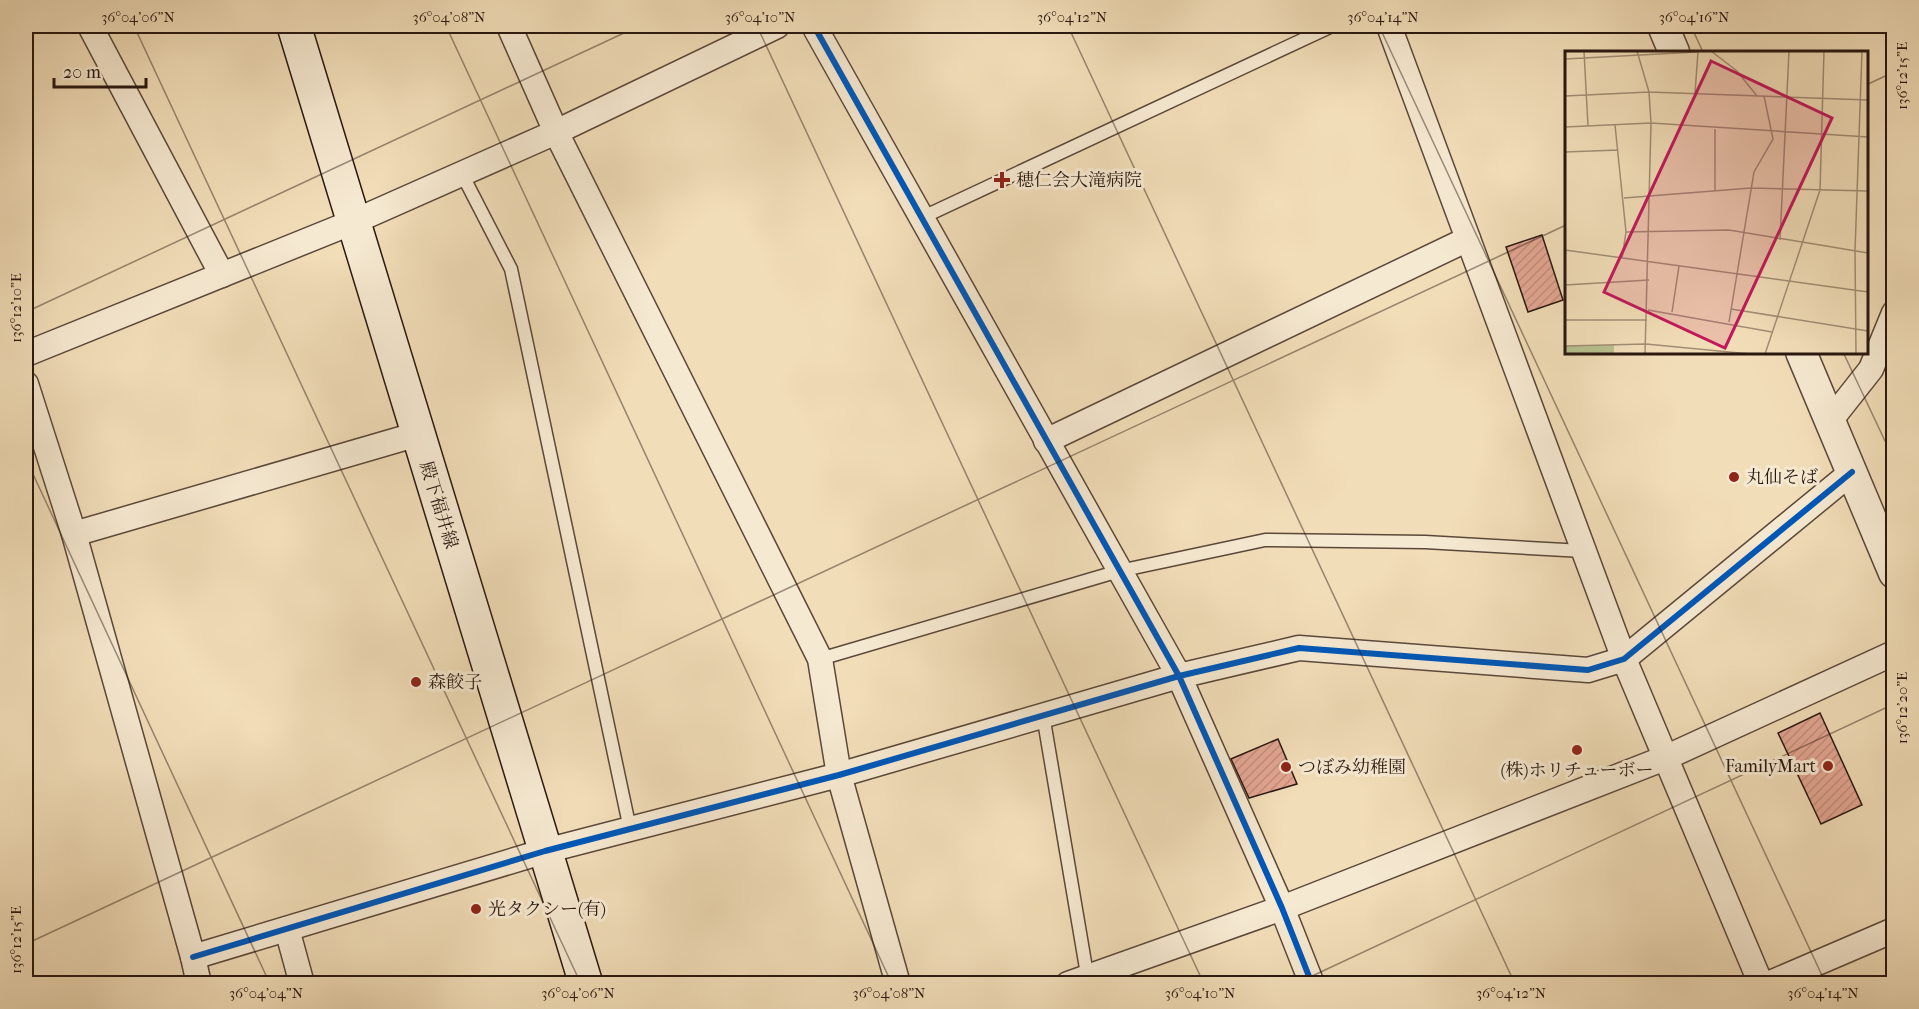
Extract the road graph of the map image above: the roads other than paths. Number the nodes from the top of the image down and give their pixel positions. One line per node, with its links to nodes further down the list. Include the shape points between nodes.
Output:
1 (90, 26): 15 (street)
2 (294, 26): 13 (main road, 殿下福井線)
3 (509, 26): 10 (street)
4 (777, 26): 10 (street)
5 (814, 26): 12 (street)
6 (1332, 26): 12 (lane)
7 (1389, 26): 14 (street)
8 (1663, 26): 9 (street)
9 (1674, 51)
10 (556, 132): 11 (street); 29 (street)
11 (462, 174): 13 (street); 35 (lane, via 511,269)
12 (921, 218): 22 (street)
13 (353, 222): 15 (street); 21 (main road, 殿下福井線)
14 (1468, 239): 22 (street); 25 (street)
15 (222, 275): 17 (street)
16 (1893, 313): 20 (street, via 1871,369)
17 (26, 354)
18 (1802, 354): 20 (street)
19 (26, 384): 24 (street)
20 (1830, 421): 23 (street)
21 (418, 434): 24 (street); 36 (main road, 殿下福井線)
22 (1046, 441): 26 (street)
23 (1852, 471): 27 (street); 30 (street)
24 (74, 534): 40 (street)
25 (1583, 551): 26 (lane, via 1425,542 1264,540); 30 (street)
26 (1119, 571): 29 (lane); 31 (street)
27 (1893, 573)
28 (1893, 653): 33 (street)
29 (820, 659): 34 (street)
30 (1624, 659): 31 (street, via 1588,670 1299,648); 33 (street)
31 (1179, 676): 32 (street); 37 (street)
32 (1043, 716): 34 (street); 41 (lane)
33 (1665, 758): 37 (street); 47 (street)
34 (838, 775): 35 (street); 45 (street)
35 (630, 829): 36 (street)
36 (545, 851): 38 (street); 44 (main road, 殿下福井線)
37 (1282, 908): 41 (street); 46 (street)
38 (287, 929): 40 (street); 43 (street)
39 (1893, 930): 48 (street)
40 (193, 957): 42 (street)
41 (1081, 981)
42 (199, 984)
43 (302, 984)
44 (586, 984)
45 (898, 984)
46 (1312, 984)
47 (1761, 984)
48 (1768, 984)

